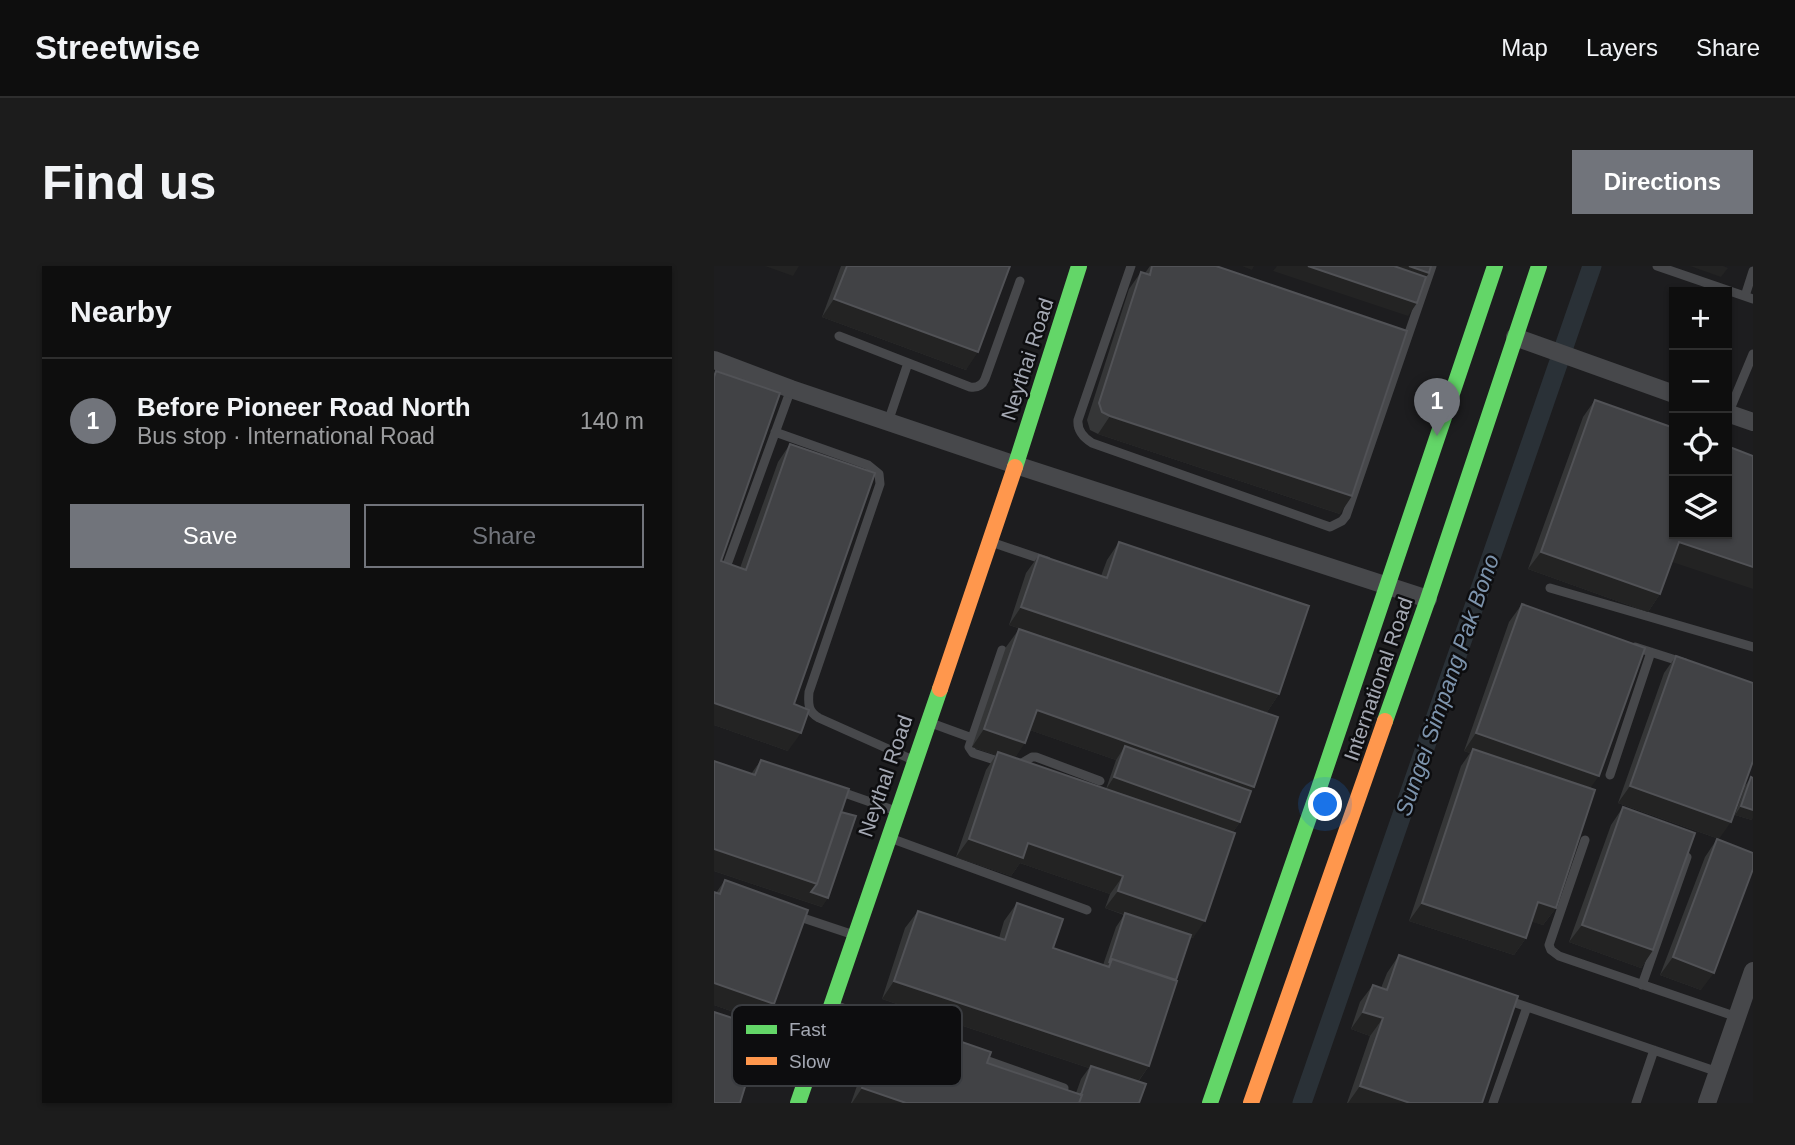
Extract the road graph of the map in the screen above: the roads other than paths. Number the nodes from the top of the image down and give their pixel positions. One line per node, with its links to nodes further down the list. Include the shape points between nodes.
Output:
1 (1079, 266): 24 (main road, Neythai Road)
2 (1131, 266): 13 (lane, via 1078,429 1091,443 1330,527 1346,516)
3 (1432, 266): 13 (lane)
4 (1495, 266): 28 (main road, International Road)
5 (1539, 266): 12 (main road, International Road)
6 (1657, 266): 9 (lane)
7 (1753, 271): 9 (lane)
8 (1020, 281): 16 (lane, via 982,384 970,387)
9 (1749, 298)
10 (1394, 334): 13 (lane)
11 (839, 336): 16 (lane)
12 (1515, 337): 18 (street); 30 (main road, International Road)
13 (1407, 339)
14 (1753, 354): 19 (lane)
15 (714, 360): 17 (street)
16 (908, 363): 21 (lane)
17 (791, 389): 21 (street); 23 (lane)
18 (1669, 392)
19 (1732, 402)
20 (1732, 415): 22 (street)
21 (888, 422): 24 (street)
22 (1753, 422)
23 (775, 432): 26 (lane); 38 (lane, via 868,465 879,474 880,484 808,702 819,718)
24 (1016, 465): 25 (main road, Neythal Road); 28 (street)
25 (989, 542): 27 (lane); 36 (main road, Neythal Road)
26 (728, 562)
27 (1056, 564)
28 (1386, 585): 30 (street); 61 (main road, International Road)
29 (1550, 587): 32 (lane)
30 (1429, 599): 62 (main road, International Road)
31 (1625, 643): 34 (lane)
32 (1753, 647)
33 (1002, 650): 37 (lane)
34 (1651, 652): 35 (lane); 39 (lane)
35 (1689, 665)
36 (927, 722): 37 (lane); 38 (main road, Neythal Road)
37 (972, 737): 40 (lane, via 969,747 973,753 1018,766 1036,757)
38 (914, 761): 42 (main road, Neythal Road)
39 (1610, 775)
40 (1100, 781)
41 (832, 789): 42 (lane)
42 (897, 812): 43 (main road, Neythal Road)
43 (888, 838): 47 (lane); 48 (main road, Neythal Road)
44 (1585, 840): 50 (lane, via 1549,944 1551,950)
45 (1687, 857): 50 (lane)
46 (778, 909): 48 (lane)
47 (1087, 910)
48 (855, 936): 52 (main road, Neythal Road)
49 (1753, 971): 54 (street)
50 (1642, 985): 54 (lane)
51 (1492, 995): 53 (lane)
52 (832, 1004)
53 (1527, 1007): 55 (lane); 63 (lane)
54 (1737, 1017): 57 (street)
55 (1654, 1050): 57 (lane); 64 (lane)
56 (964, 1052): 59 (lane)
57 (1718, 1072): 65 (street)
58 (804, 1086): 60 (main road, Neythal Road)
59 (1064, 1088)
60 (798, 1103)
61 (1210, 1103)
62 (1251, 1103)
63 (1493, 1103)
64 (1636, 1103)
65 (1707, 1103)

